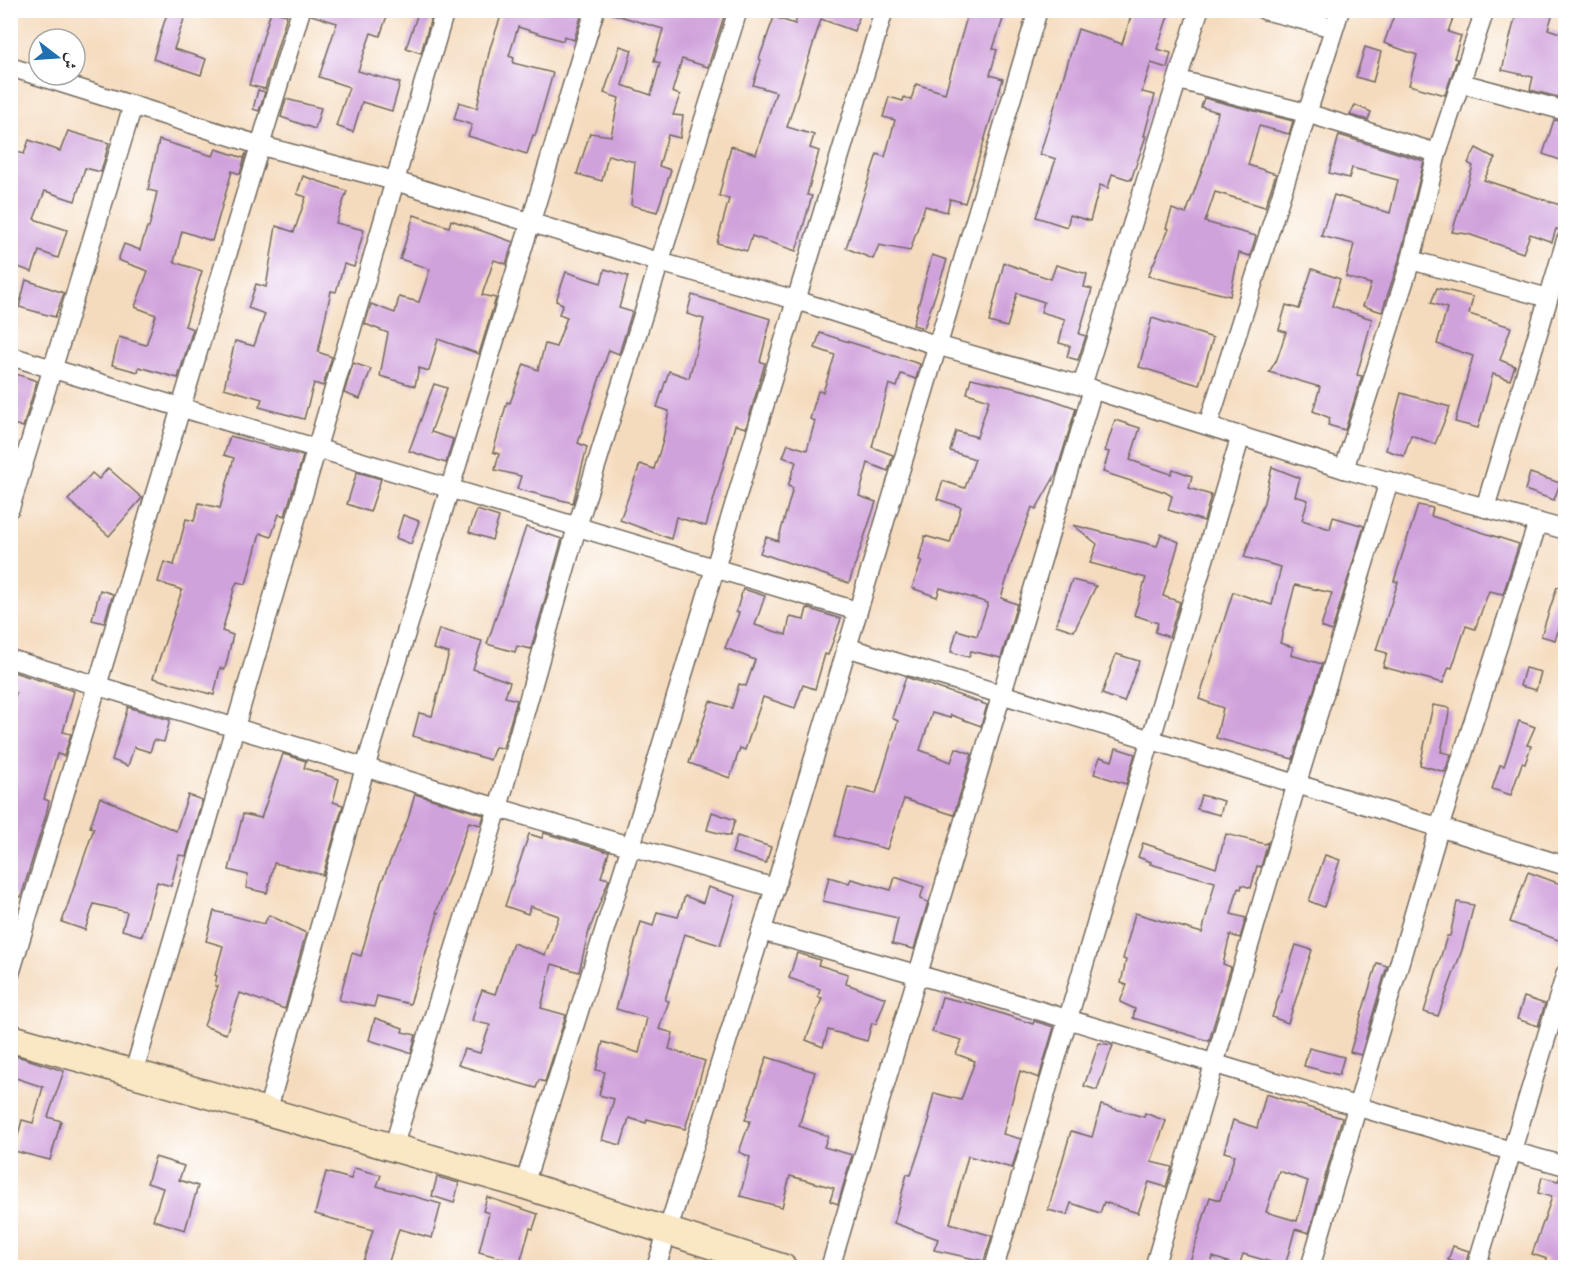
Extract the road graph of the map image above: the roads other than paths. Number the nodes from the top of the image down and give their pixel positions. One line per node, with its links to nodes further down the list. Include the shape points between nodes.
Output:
1 (301, 10): 18 (street)
2 (445, 10): 20 (street)
3 (595, 10): 21 (street)
4 (738, 10): 24 (street)
5 (884, 10): 26 (street)
6 (1038, 10): 27 (street)
7 (1199, 10): 13 (street)
8 (1264, 10): 11 (street)
9 (1340, 10): 11 (street)
10 (1485, 10): 14 (street)
11 (1334, 28): 17 (street)
12 (10, 67): 15 (street)
13 (1179, 80): 17 (street); 30 (street)
14 (1461, 83): 16 (street); 19 (street)
15 (133, 105): 18 (street); 29 (street)
16 (1566, 111)
17 (1306, 113): 19 (street); 32 (street)
18 (262, 146): 20 (street); 31 (street)
19 (1437, 153): 23 (street)
20 (395, 181): 21 (street); 34 (street)
21 (530, 222): 24 (street); 37 (street)
22 (1566, 240): 25 (street)
23 (1411, 260): 25 (street); 35 (street)
24 (659, 262): 26 (street); 41 (street)
25 (1548, 298): 39 (street)
26 (796, 300): 27 (street); 43 (street)
27 (936, 345): 30 (street); 44 (street)
28 (10, 356): 29 (street)
29 (52, 368): 31 (street); 38 (street)
30 (1087, 388): 32 (street); 48 (street)
31 (182, 409): 34 (street); 47 (street)
32 (1208, 424): 33 (street)
33 (1241, 435): 35 (street); 50 (street)
34 (318, 448): 37 (street); 49 (street)
35 (1344, 469): 36 (street)
36 (1389, 482): 39 (street); 52 (street)
37 (450, 489): 41 (street); 51 (street)
38 (10, 508)
39 (1485, 508): 40 (street)
40 (1538, 522): 42 (street); 54 (street)
41 (577, 527): 43 (street); 53 (street)
42 (1566, 530)
43 (715, 568): 44 (street); 55 (street)
44 (857, 611): 45 (street)
45 (846, 647): 48 (street); 57 (street)
46 (10, 659): 47 (street)
47 (99, 685): 49 (street); 61 (street)
48 (1000, 695): 50 (street); 59 (street)
49 (235, 729): 51 (street); 65 (street)
50 (1149, 740): 52 (street); 62 (street)
51 (365, 768): 53 (street); 67 (street)
52 (1297, 783): 54 (street); 64 (street)
53 (498, 808): 55 (street); 68 (street)
54 (1440, 825): 56 (street); 66 (street)
55 (631, 846): 57 (street); 71 (street)
56 (1566, 866)
57 (775, 888): 58 (street)
58 (761, 931): 59 (street); 72 (street)
59 (916, 972): 62 (street); 75 (street)
60 (1566, 973): 69 (street)
61 (10, 974)
62 (1069, 1018): 64 (street); 76 (street)
63 (10, 1038): 65 (main road)
64 (1214, 1065): 66 (street); 77 (street)
65 (134, 1072): 67 (main road)
66 (1358, 1106): 69 (street); 78 (street)
67 (267, 1112): 68 (main road)
68 (393, 1148): 71 (main road)
69 (1510, 1151): 70 (street); 79 (street)
70 (1566, 1166)
71 (524, 1185): 72 (main road)
72 (667, 1232): 73 (street); 74 (main road)
73 (656, 1268)
74 (783, 1268)
75 (830, 1268)
76 (994, 1268)
77 (1154, 1268)
78 (1310, 1268)
79 (1476, 1268)

